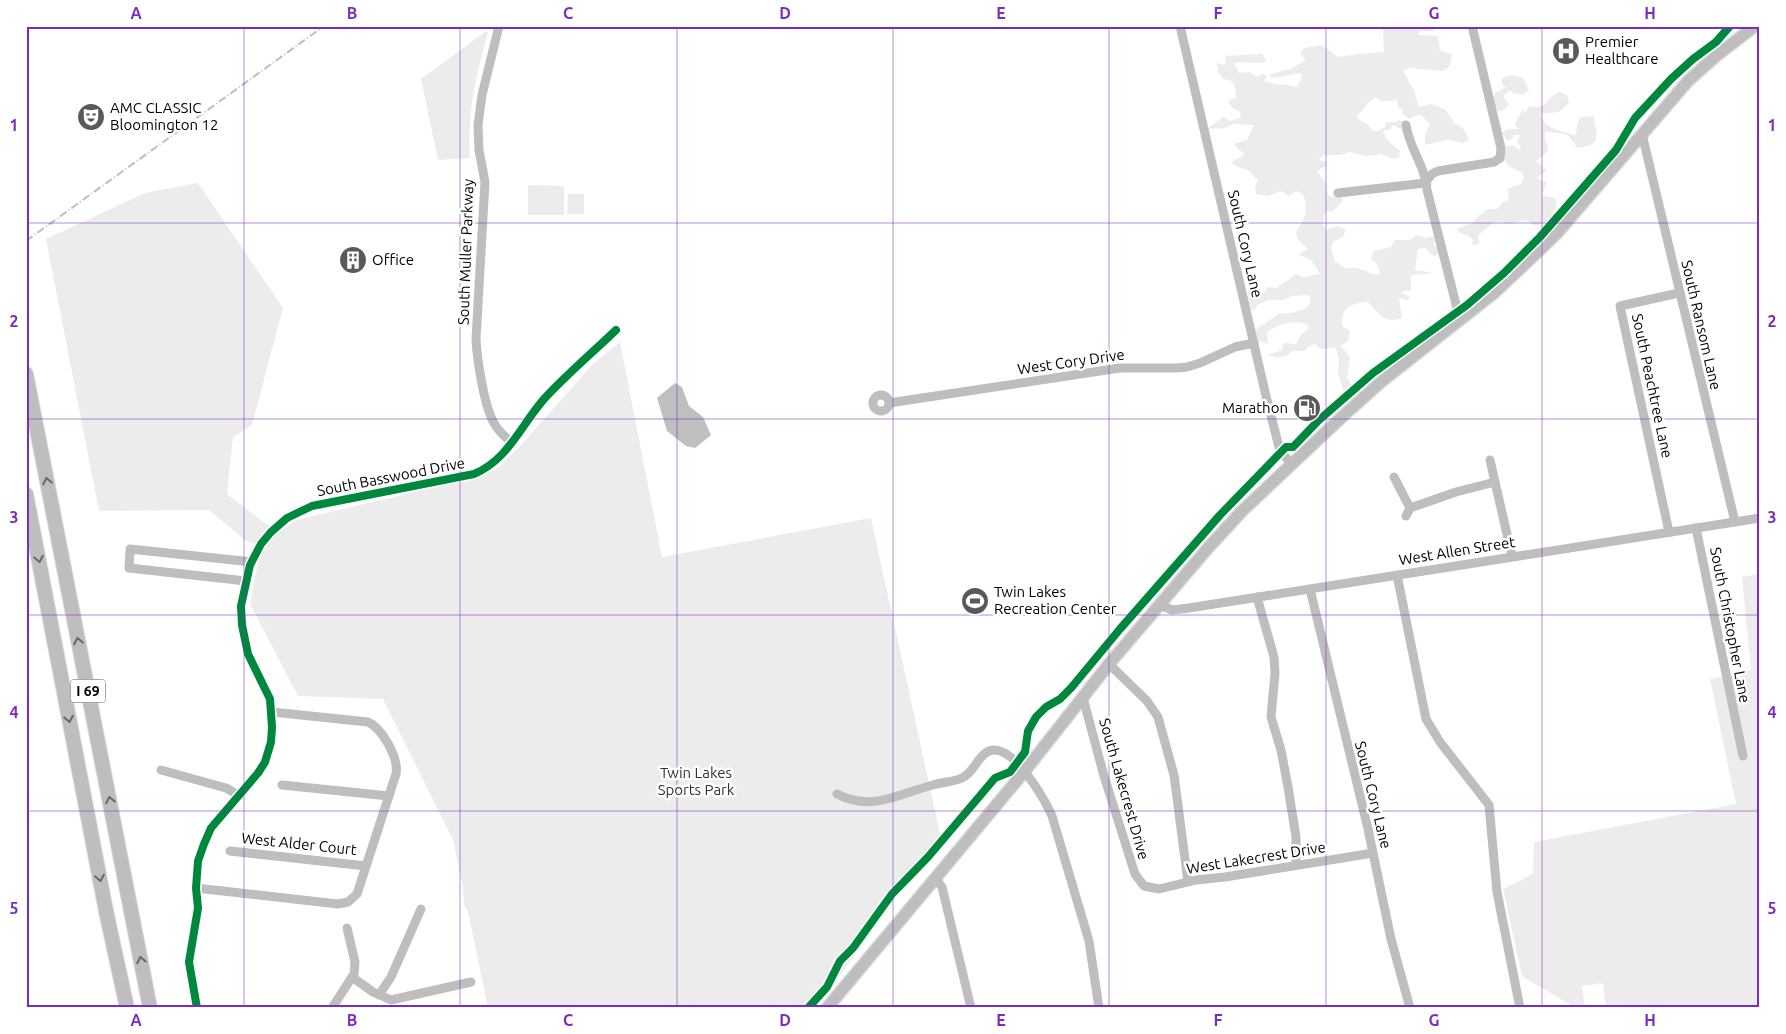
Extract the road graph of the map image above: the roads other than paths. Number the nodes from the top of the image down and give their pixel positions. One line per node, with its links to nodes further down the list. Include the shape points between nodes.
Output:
1 (499, 26): 15 (street, South Muller Parkway, via 478,125 484,182 476,339 490,417)
2 (1180, 26): 12 (street, South Cory Lane)
3 (1472, 26): 7 (street, via 1501,148 1500,158 1494,162 1438,171)
4 (1753, 27): 6 (main road, via 1688,81)
5 (1406, 124): 7 (street)
6 (1642, 134): 9 (street, South Ransom Lane); 10 (main road, via 1558,232)
7 (1427, 181): 8 (street); 10 (street)
8 (1338, 193)
9 (1679, 293): 22 (street, South Ransom Lane); 24 (street, South Peachtree Lane, via 1620,306)
10 (1460, 320): 17 (main road, via 1382,381)
11 (616, 330): 15 (street, South Basswood Drive, via 543,400)
12 (1254, 343): 14 (street, West Cory Drive, via 1187,367 1120,368); 17 (street, South Cory Lane, via 1280,451)
13 (26, 374): 56 (highway, I 69, one-way to 13)
14 (889, 403)
15 (512, 443): 26 (street, South Basswood Drive, via 496,461 474,474 312,506 287,518 271,532)
16 (1490, 460): 19 (street)
17 (1291, 464): 31 (main road, via 1235,518)
18 (1394, 477): 19 (street, via 1408,512 1456,492)
19 (1495, 482): 25 (street)
20 (26, 494): 55 (highway, I 69, one-way to 55)
21 (1760, 518): 22 (street, West Allen Street)
22 (1735, 522): 23 (street, West Allen Street)
23 (1696, 528): 24 (street, West Allen Street); 35 (street, South Christopher Lane)
24 (1669, 532): 25 (street, West Allen Street)
25 (1512, 556): 27 (street, West Allen Street)
26 (252, 562): 28 (street, South Basswood Drive); 28 (street, via 130,549 129,568)
27 (1397, 575): 29 (street, West Allen Street); 63 (street, via 1426,719 1489,805 1497,892)
28 (246, 581): 34 (street, South Basswood Drive, via 241,606 242,625 248,654 270,699)
29 (1310, 589): 30 (street, West Allen Street); 43 (street, South Cory Lane)
30 (1257, 598): 31 (street, West Allen Street, via 1172,610); 44 (street, via 1274,657 1276,673 1271,717 1288,786 1296,838)
31 (1160, 604): 32 (main road)
32 (1109, 664): 33 (main road); 47 (street, via 1147,700 1158,717 1174,775)
33 (1083, 698): 37 (main road); 48 (street, South Lakecrest Drive, via 1134,874)
34 (272, 712): 40 (street, South Basswood Drive, via 271,742 265,762); 41 (street, via 371,723 395,758 397,770)
35 (1743, 756)
36 (161, 770): 40 (street, via 226,788)
37 (1024, 772): 39 (street, via 1010,756 994,750 983,755 963,777 888,800 857,802); 46 (main road); 61 (street, via 1052,816 1089,941)
38 (282, 785): 41 (street)
39 (837, 794)
40 (240, 796): 49 (street, South Basswood Drive, via 208,834 198,861)
41 (389, 796): 45 (street)
42 (230, 851): 45 (street, West Alder Court)
43 (1373, 853): 44 (street, West Lakecrest Drive); 62 (street, South Cory Lane, via 1391,940)
44 (1296, 865): 47 (street, West Lakecrest Drive)
45 (366, 866): 49 (street, via 357,894 343,904)
46 (936, 878): 59 (main road); 60 (street, via 942,888)
47 (1188, 882): 48 (street, West Lakecrest Drive, via 1159,889)
48 (1144, 886)
49 (196, 888): 57 (street, South Basswood Drive, via 198,914 189,962)
50 (421, 909): 54 (street, via 391,977)
51 (347, 928): 52 (street, via 355,962)
52 (352, 977): 54 (street); 58 (street)
53 (471, 982): 54 (street, via 395,1000)
54 (379, 995)
55 (127, 1008)
56 (150, 1008)
57 (197, 1008)
58 (332, 1008)
59 (827, 1008)
60 (971, 1008)
61 (1099, 1008)
62 (1410, 1008)
63 (1520, 1008)

